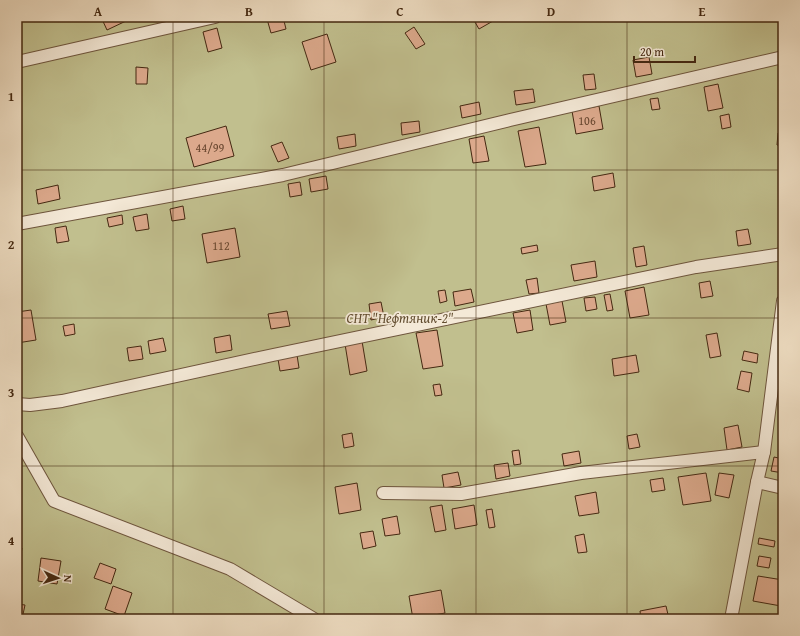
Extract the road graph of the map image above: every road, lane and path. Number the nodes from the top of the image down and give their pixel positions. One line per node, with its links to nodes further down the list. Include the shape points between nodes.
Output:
1 (215, 17): 3 (lane)
2 (783, 58): 4 (lane, via 283,175)
3 (17, 62)
4 (17, 224)
5 (783, 254): 7 (lane, via 681,271 289,351 62,401)
6 (783, 301): 9 (lane)
7 (17, 404)
8 (17, 436): 13 (lane, via 54,501 230,569)
9 (764, 452): 10 (lane); 12 (lane, via 581,473 461,494)
10 (757, 482): 11 (lane); 14 (lane)
11 (783, 488)
12 (383, 493)
13 (314, 619)
14 (731, 619)

